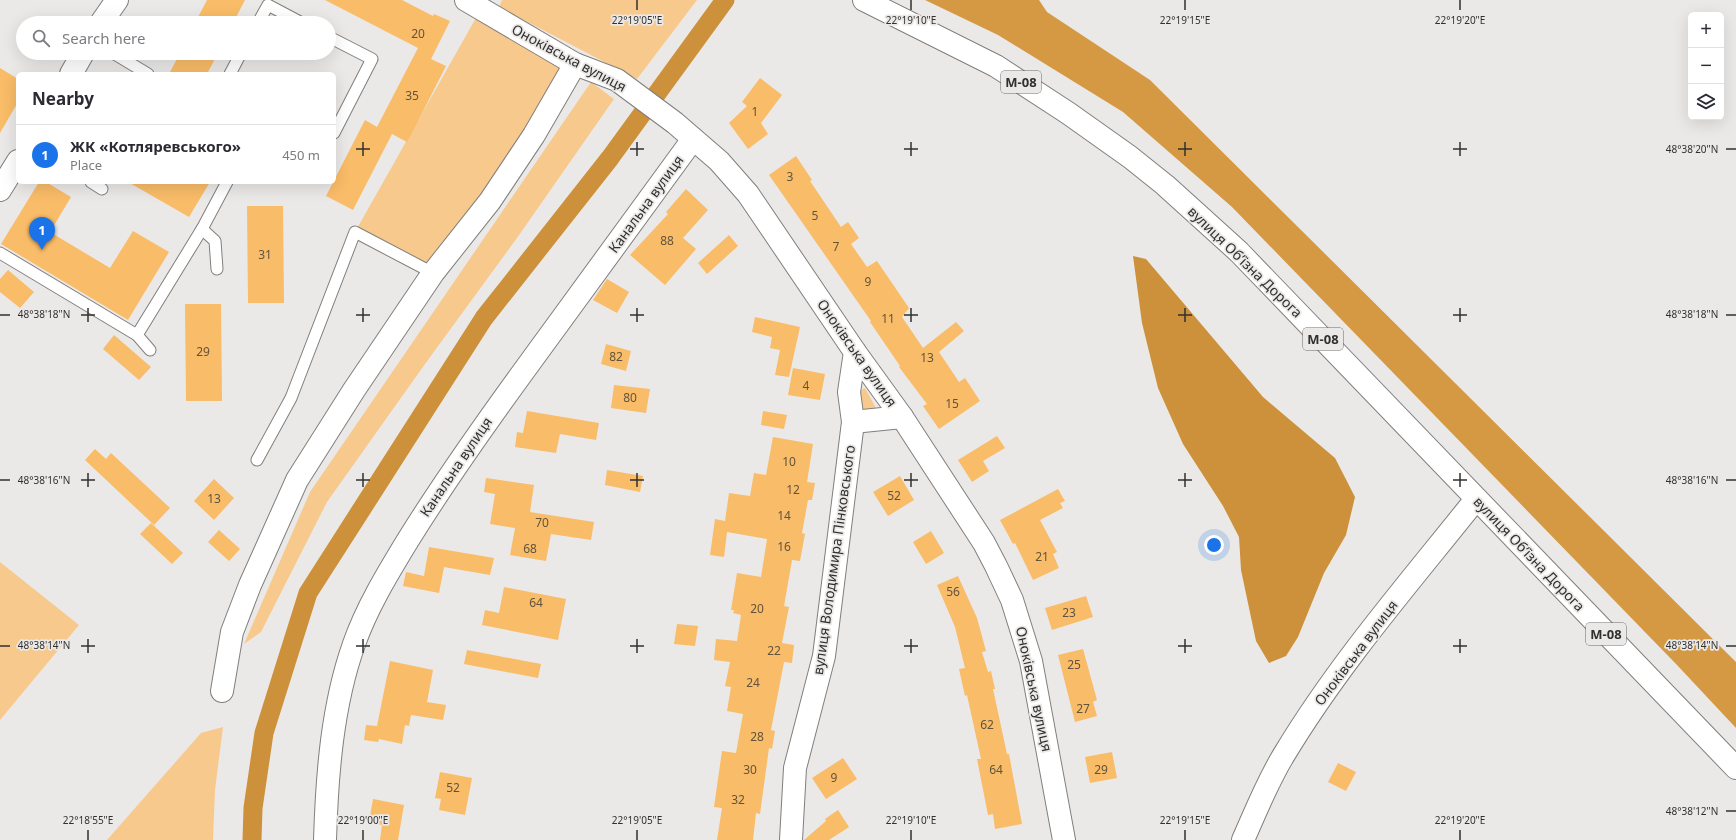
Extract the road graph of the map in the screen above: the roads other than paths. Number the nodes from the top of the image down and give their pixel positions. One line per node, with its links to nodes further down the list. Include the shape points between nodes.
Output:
1 (117, 0): 4 (main road)
2 (466, 0): 11 (main road, Оноківська вулиця)
3 (864, 0): 32 (main road, вулиця Обʼїзна Дорога / М-08, via 996,66 1068,113 1165,185 1239,252)
4 (106, 16)
5 (262, 16): 6 (lane, via 268,5)
6 (289, 16)
7 (336, 41): 15 (lane, via 372,59)
8 (79, 60): 12 (main road)
9 (125, 60): 13 (lane)
10 (237, 60): 14 (lane)
11 (575, 64): 16 (main road, Оноківська вулиця, via 617,80); 25 (main road, via 534,136 490,201)
12 (71, 72)
13 (145, 72)
14 (231, 72)
15 (336, 129)
16 (693, 139): 28 (main road, Оноківська вулиця, via 719,161 748,194); 35 (main road, Канальна вулиця, via 482,428 427,510 368,611 354,644 337,714 326,802)
17 (16, 164): 21 (main road)
18 (95, 184): 20 (lane)
19 (226, 184): 22 (lane)
20 (102, 188)
21 (0, 190)
22 (202, 229): 24 (lane, via 215,241); 26 (lane)
23 (0, 253): 26 (lane)
24 (218, 269)
25 (433, 274): 31 (lane, via 355,232 291,398); 33 (main road, via 354,390 297,480 232,632)
26 (137, 335): 27 (lane)
27 (150, 350)
28 (855, 352): 29 (main road, Оноківська вулиця); 30 (main road, вулиця Володимира Пінковського, via 849,392)
29 (902, 417): 30 (main road); 37 (main road, Оноківська вулиця, via 984,543 1012,600 1031,661)
30 (852, 422): 36 (main road, вулиця Володимира Пінковського, via 824,656 795,768)
31 (257, 460)
32 (1476, 499): 34 (main road, вулиця Обʼїзна Дорога / М-08); 38 (main road, Оноківська вулиця, via 1342,668 1303,725 1276,770)
33 (222, 691)
34 (1736, 768)
35 (325, 840)
36 (791, 840)
37 (1064, 840)
38 (1243, 840)

